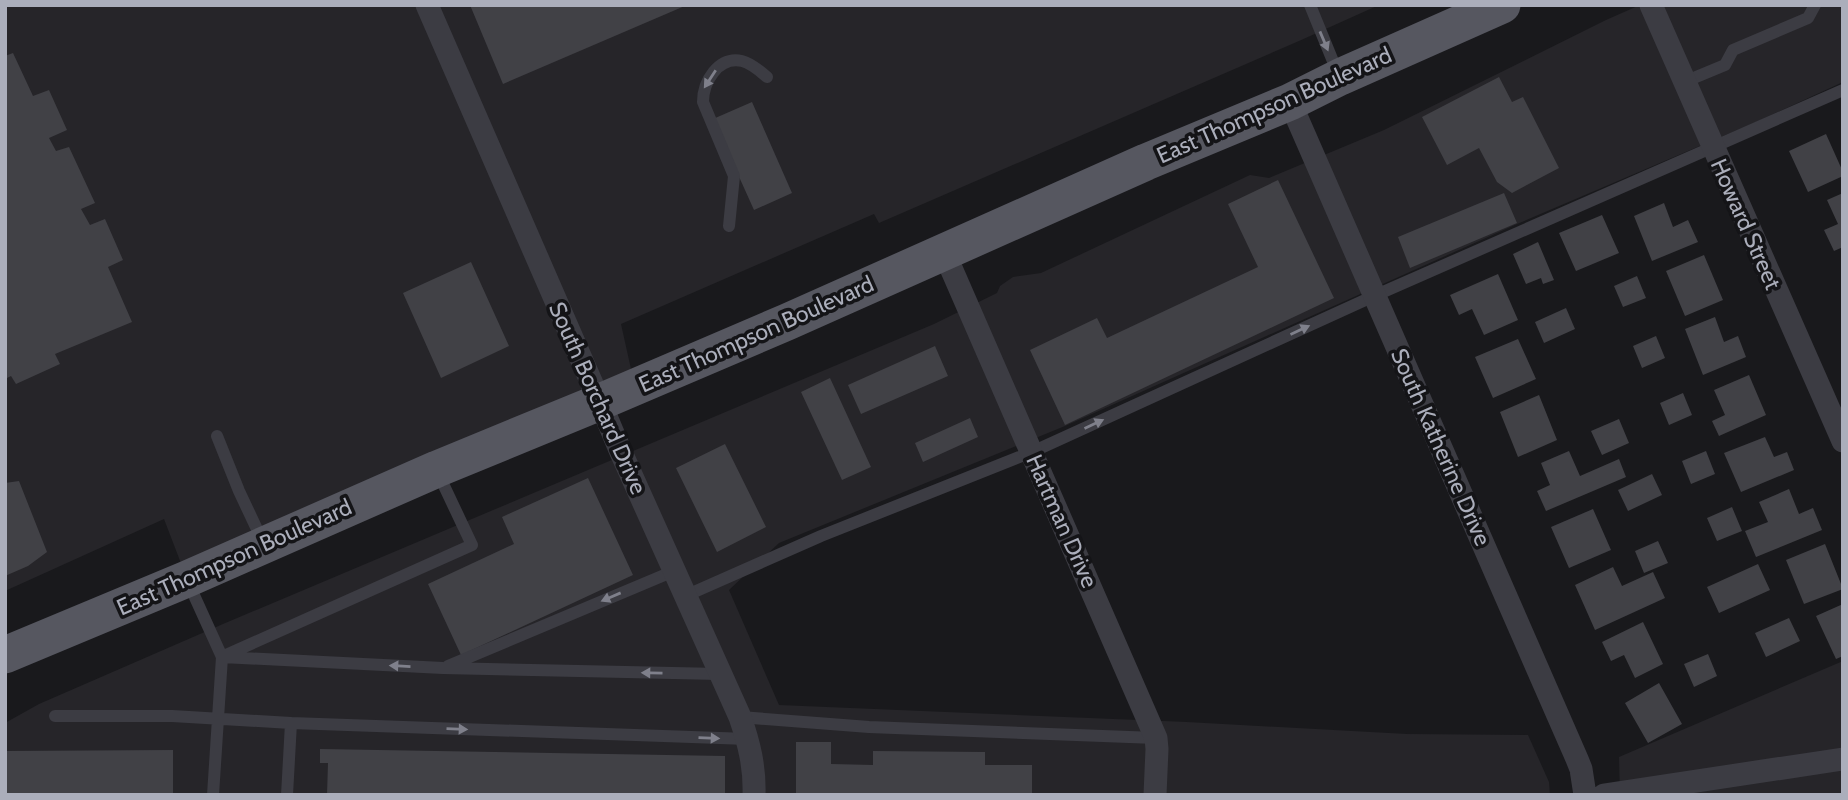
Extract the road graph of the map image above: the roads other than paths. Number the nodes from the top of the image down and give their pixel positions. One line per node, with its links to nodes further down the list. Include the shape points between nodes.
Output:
1 (427, 5): 15 (street, South Borchard Drive)
2 (1310, 5): 6 (lane, one-way to 6)
3 (1502, 5): 6 (main road, East Thompson Boulevard)
4 (1651, 5): 8 (street, Howard Street)
5 (1815, 5): 8 (lane, via 1808,18 1733,50 1725,65)
6 (1340, 76): 10 (main road, East Thompson Boulevard)
7 (767, 77): 12 (lane, one-way to 12, via 742,61 727,62 717,68 703,91 703,102 734,176)
8 (1684, 82): 11 (street, Howard Street)
9 (1843, 90): 11 (lane)
10 (1290, 102): 13 (main road, East Thompson Boulevard); 14 (street, South Katherine Drive)
11 (1713, 147): 14 (lane); 17 (street, Howard Street)
12 (729, 226)
13 (944, 252): 15 (main road, East Thompson Boulevard); 18 (street, Hartman Drive)
14 (1374, 296): 18 (lane, one-way to 14); 39 (street, South Katherine Drive, via 1581,769)
15 (600, 402): 19 (main road, East Thompson Boulevard); 21 (street, South Borchard Drive)
16 (217, 436): 20 (lane)
17 (1843, 442)
18 (1031, 453): 23 (lane, via 821,536); 32 (street, Hartman Drive)
19 (437, 469): 20 (main road, East Thompson Boulevard); 25 (lane, via 472,545)
20 (264, 544): 22 (main road, East Thompson Boulevard)
21 (674, 571): 23 (street, South Borchard Drive); 26 (lane, one-way to 26)
22 (187, 579): 24 (main road, East Thompson Boulevard); 25 (lane)
23 (685, 596): 27 (street, South Borchard Drive)
24 (5, 655)
25 (222, 657): 26 (lane, one-way to 25); 30 (lane)
26 (443, 668): 27 (lane, one-way to 26)
27 (720, 674): 29 (street, South Borchard Drive)
28 (55, 716): 30 (lane)
29 (740, 717): 32 (lane); 33 (street, South Borchard Drive)
30 (219, 718): 31 (lane); 35 (lane)
31 (290, 723): 33 (lane, one-way to 33); 36 (lane)
32 (1156, 738): 38 (street, Hartman Drive)
33 (748, 739): 37 (street, South Borchard Drive)
34 (1843, 759): 40 (street)
35 (213, 795)
36 (287, 795)
37 (754, 795)
38 (1155, 795)
39 (1586, 795)
40 (1604, 795)

